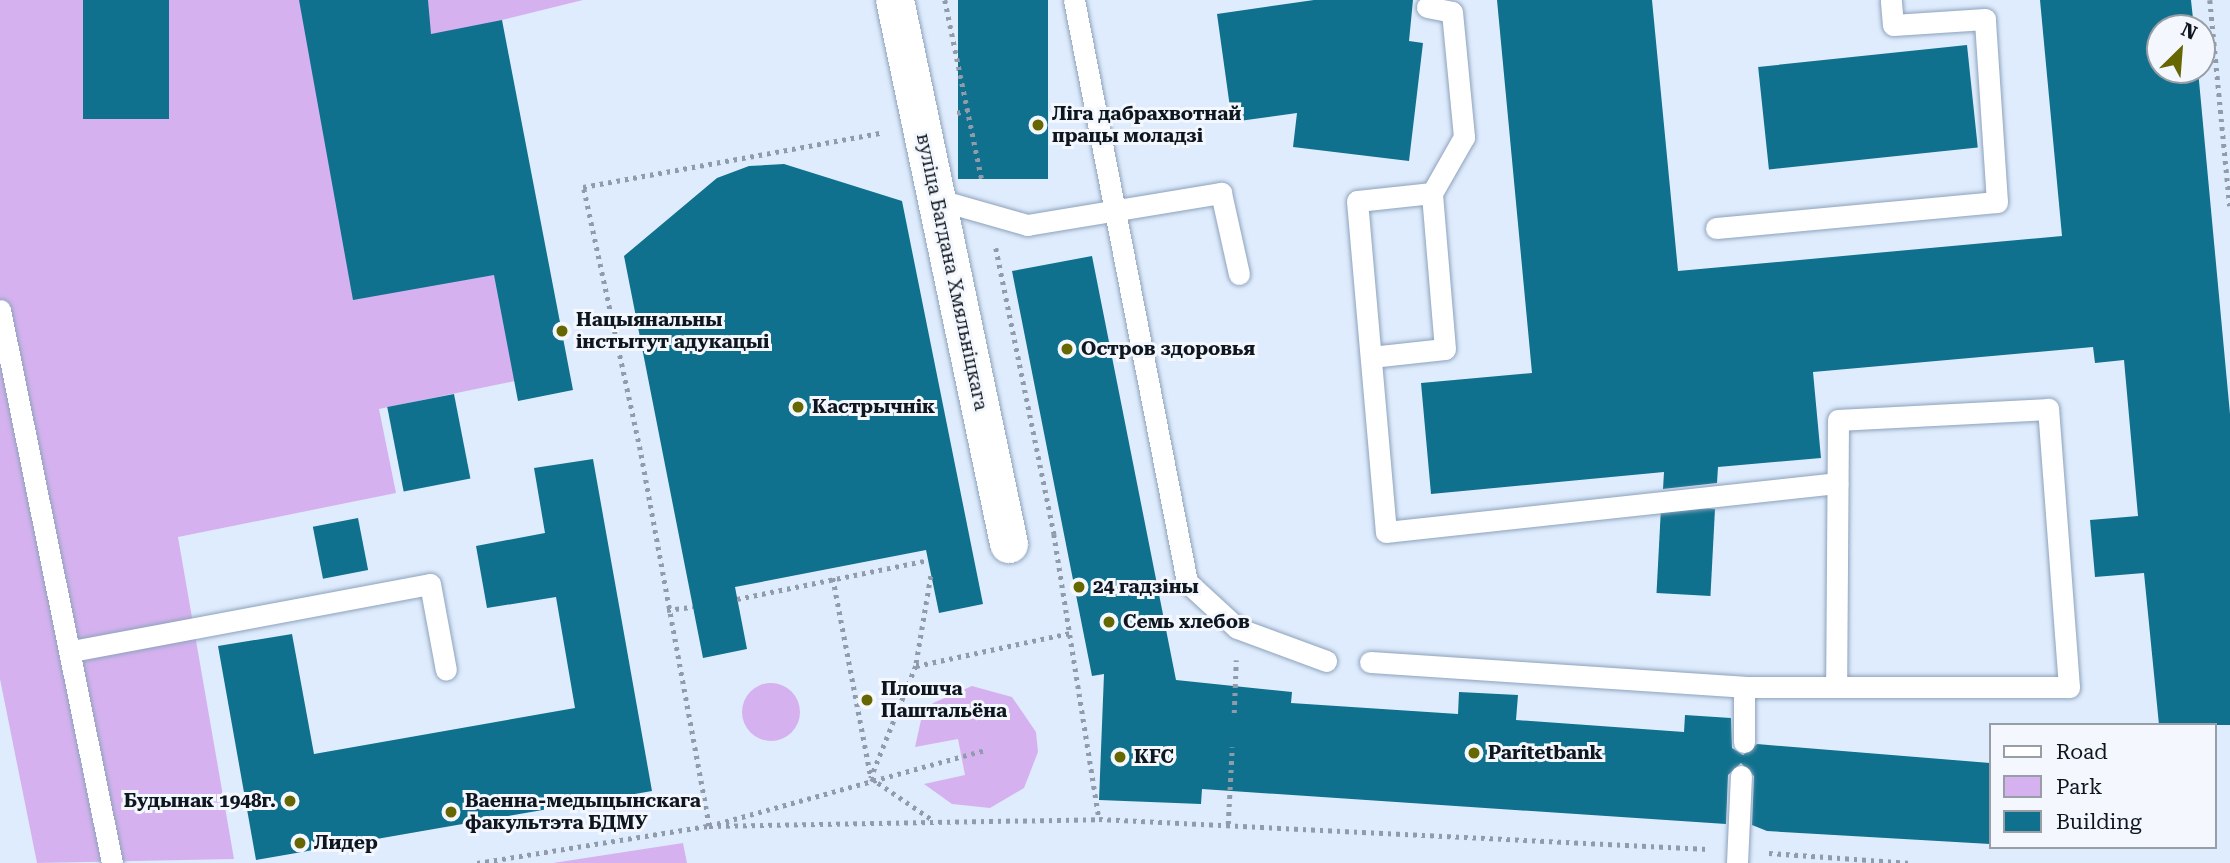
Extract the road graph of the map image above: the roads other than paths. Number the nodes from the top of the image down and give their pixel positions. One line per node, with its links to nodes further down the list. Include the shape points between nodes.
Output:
1 (895, 0): 6 (street, вуліца Багдана Хмяльніцкага)
2 (1074, 0): 7 (lane)
3 (1891, 0): 8 (lane, via 1893,25 1985,19 1997,202)
4 (1427, 7): 5 (lane, via 1452,12 1464,137)
5 (1432, 193): 11 (lane, via 1445,349); 11 (lane, via 1357,201)
6 (936, 199): 7 (lane, via 990,219 1027,225); 13 (street, вуліца Багдана Хмяльніцкага)
7 (1116, 212): 9 (lane, via 1221,193); 15 (lane, via 1187,582 1237,628)
8 (1716, 228)
9 (1239, 274)
10 (0, 310): 14 (lane)
11 (1371, 357): 12 (lane, via 1386,532)
12 (1838, 483): 19 (lane); 19 (lane, via 1838,420 2048,409 2069,687)
13 (1009, 544)
14 (72, 651): 17 (lane, via 430,584); 23 (lane)
15 (1326, 661)
16 (1370, 662): 18 (lane)
17 (446, 670)
18 (1744, 687): 19 (lane); 20 (lane)
19 (1836, 687)
20 (1744, 742)
21 (1741, 776): 22 (lane)
22 (1737, 857)
23 (112, 863)

